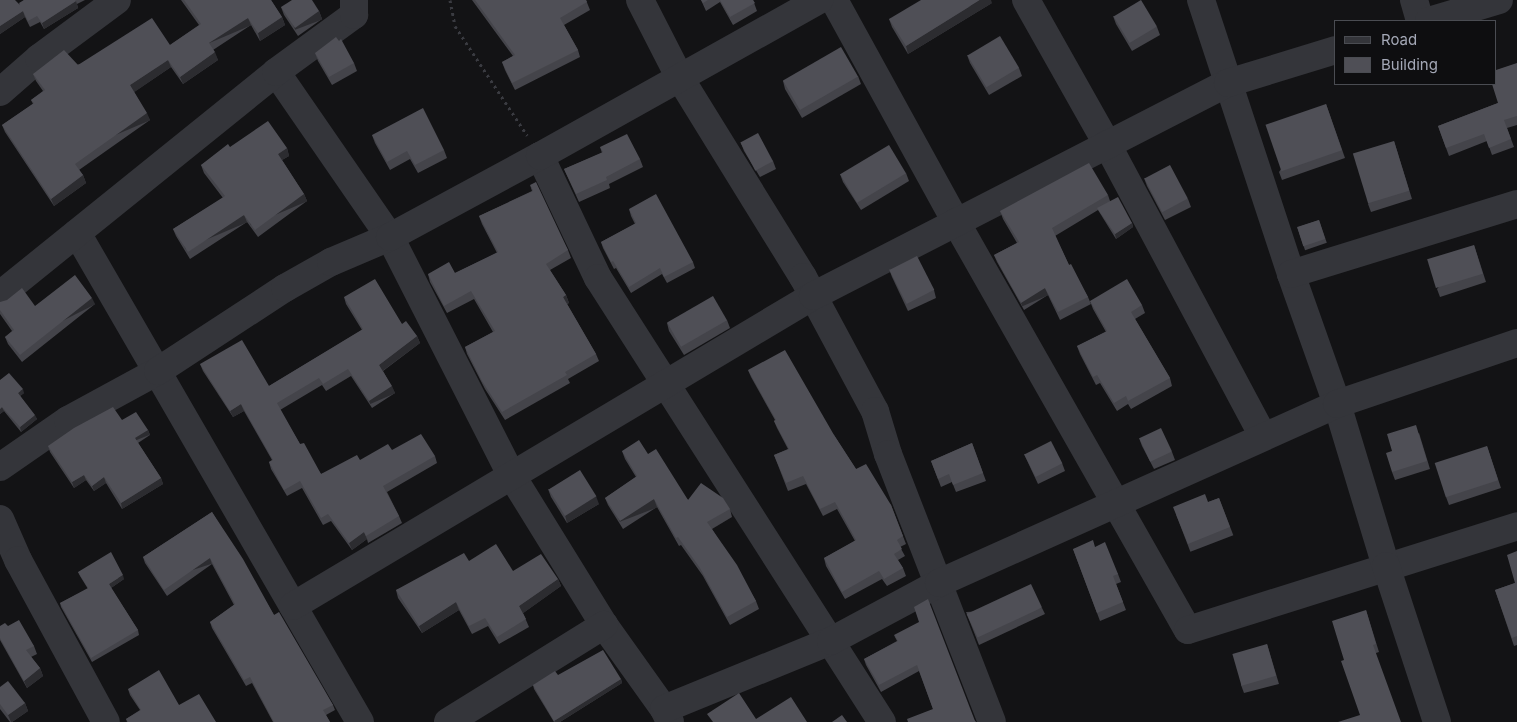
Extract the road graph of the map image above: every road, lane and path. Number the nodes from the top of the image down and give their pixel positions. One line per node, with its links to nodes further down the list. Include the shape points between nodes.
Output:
1 (117, 0): 17 (street, via 39,58)
2 (354, 0): 14 (street, via 354,15)
3 (450, 0): 19 (path, via 455,26)
4 (640, 0): 15 (street)
5 (819, 0): 15 (street)
6 (834, 0): 21 (street)
7 (1026, 0): 18 (street)
8 (1201, 0): 16 (street)
9 (1414, 0): 11 (street)
10 (1498, 0): 12 (street)
11 (1420, 20)
12 (1432, 20)
13 (1334, 51): 16 (street)
14 (276, 72): 22 (street); 23 (street)
15 (680, 78): 19 (street); 26 (street)
16 (1228, 83): 18 (street); 24 (street)
17 (0, 92)
18 (1107, 144): 21 (street); 31 (street)
19 (540, 156): 23 (street); 29 (street, via 598,278)
20 (1517, 204): 24 (street)
21 (956, 222): 26 (street); 34 (street)
22 (78, 233): 25 (street); 28 (street)
23 (390, 237): 28 (street, via 331,262 285,288); 33 (street)
24 (1290, 274): 30 (street)
25 (0, 295)
26 (813, 296): 29 (street); 39 (street, via 875,411 888,454)
27 (1517, 343): 30 (street)
28 (158, 370): 32 (street, via 68,420); 40 (street)
29 (666, 383): 33 (street); 42 (street)
30 (1337, 404): 31 (street); 38 (street)
31 (1263, 436): 34 (street)
32 (0, 467)
33 (512, 476): 40 (street); 41 (street)
34 (1117, 502): 38 (street, via 1188,630); 39 (street)
35 (0, 518): 37 (street)
36 (1517, 526): 38 (street)
37 (9, 566): 44 (street)
38 (1386, 566): 49 (street)
39 (938, 582): 42 (street); 48 (street)
40 (292, 606): 45 (street)
41 (604, 625): 43 (street); 46 (street)
42 (831, 641): 43 (street); 47 (street)
43 (667, 715)
44 (106, 722)
45 (360, 722)
46 (448, 722)
47 (882, 722)
48 (992, 722)
49 (1437, 722)

